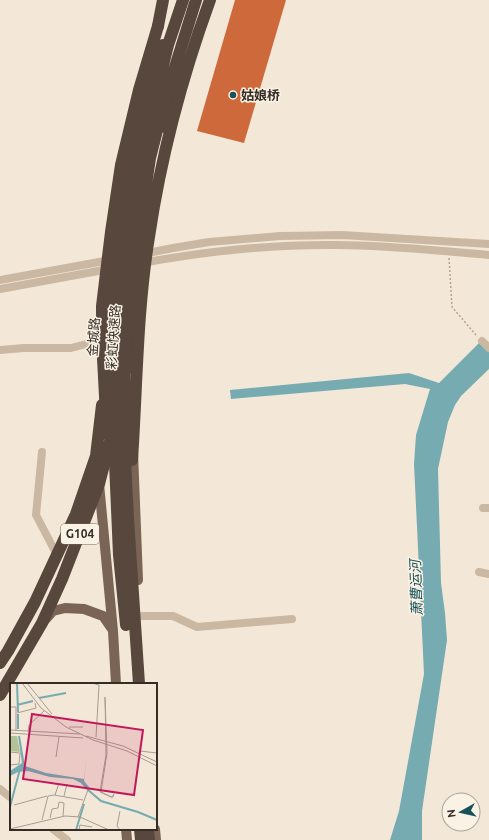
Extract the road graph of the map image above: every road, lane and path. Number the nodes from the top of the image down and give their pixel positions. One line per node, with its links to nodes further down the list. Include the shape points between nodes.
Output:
1 (163, 0): 14 (highway, bridge, via 121,165 102,306)
2 (178, 0): 11 (highway, 金城路, via 159,55 138,133)
3 (183, 0): 23 (highway, 彩虹快速路, bridge, via 168,45 140,156 122,264 114,389 114,463)
4 (196, 0): 22 (highway, 彩虹快速路, bridge, via 165,99 150,158 132,278 125,348 123,422)
5 (204, 0): 10 (highway, via 172,96 156,169)
6 (210, 0): 22 (highway, bridge, via 179,96 160,172 149,238 140,310)
7 (489, 244): 10 (street, via 342,235 280,236 209,242 173,248)
8 (448, 252): 9 (street); 10 (street, via 338,244 291,245); 15 (path, via 452,307)
9 (489, 255)
10 (141, 259): 11 (street); 18 (highway)
11 (113, 264): 12 (street); 13 (street); 20 (highway, 金城路)
12 (0, 280)
13 (0, 289)
14 (102, 340): 17 (street, via 71,348); 23 (highway, bridge, via 109,480)
15 (482, 341): 16 (street)
16 (489, 348)
17 (0, 350)
18 (130, 361): 21 (highway, G104); 27 (main road)
19 (42, 452): 24 (street, via 36,515)
20 (96, 456): 21 (main road, 金城路); 24 (highway, G104, via 76,514)
21 (99, 484): 29 (highway, G104); 30 (main road, 金城路)
22 (128, 519): 34 (highway, 彩虹快速路, bridge)
23 (119, 554): 33 (highway, 彩虹快速路, bridge)
24 (57, 555): 31 (highway, G104, via 35,602)
25 (479, 572): 26 (street)
26 (489, 574)
27 (140, 616): 28 (street, via 173,616 197,627); 35 (main road)
28 (292, 619)
29 (42, 623): 30 (main road, via 53,611 65,608 84,609 103,616); 36 (highway, G104)
30 (113, 631): 32 (main road, 金城路)
31 (0, 663)
32 (116, 683)
33 (130, 683)
34 (139, 683)
35 (144, 683)
36 (0, 695)
37 (0, 789): 38 (street)
38 (10, 797)
39 (54, 830): 43 (street)
40 (126, 830): 44 (main road)
41 (148, 830): 45 (highway)
42 (155, 830): 46 (main road)
43 (67, 840)
44 (127, 840)
45 (149, 840)
46 (156, 840)

